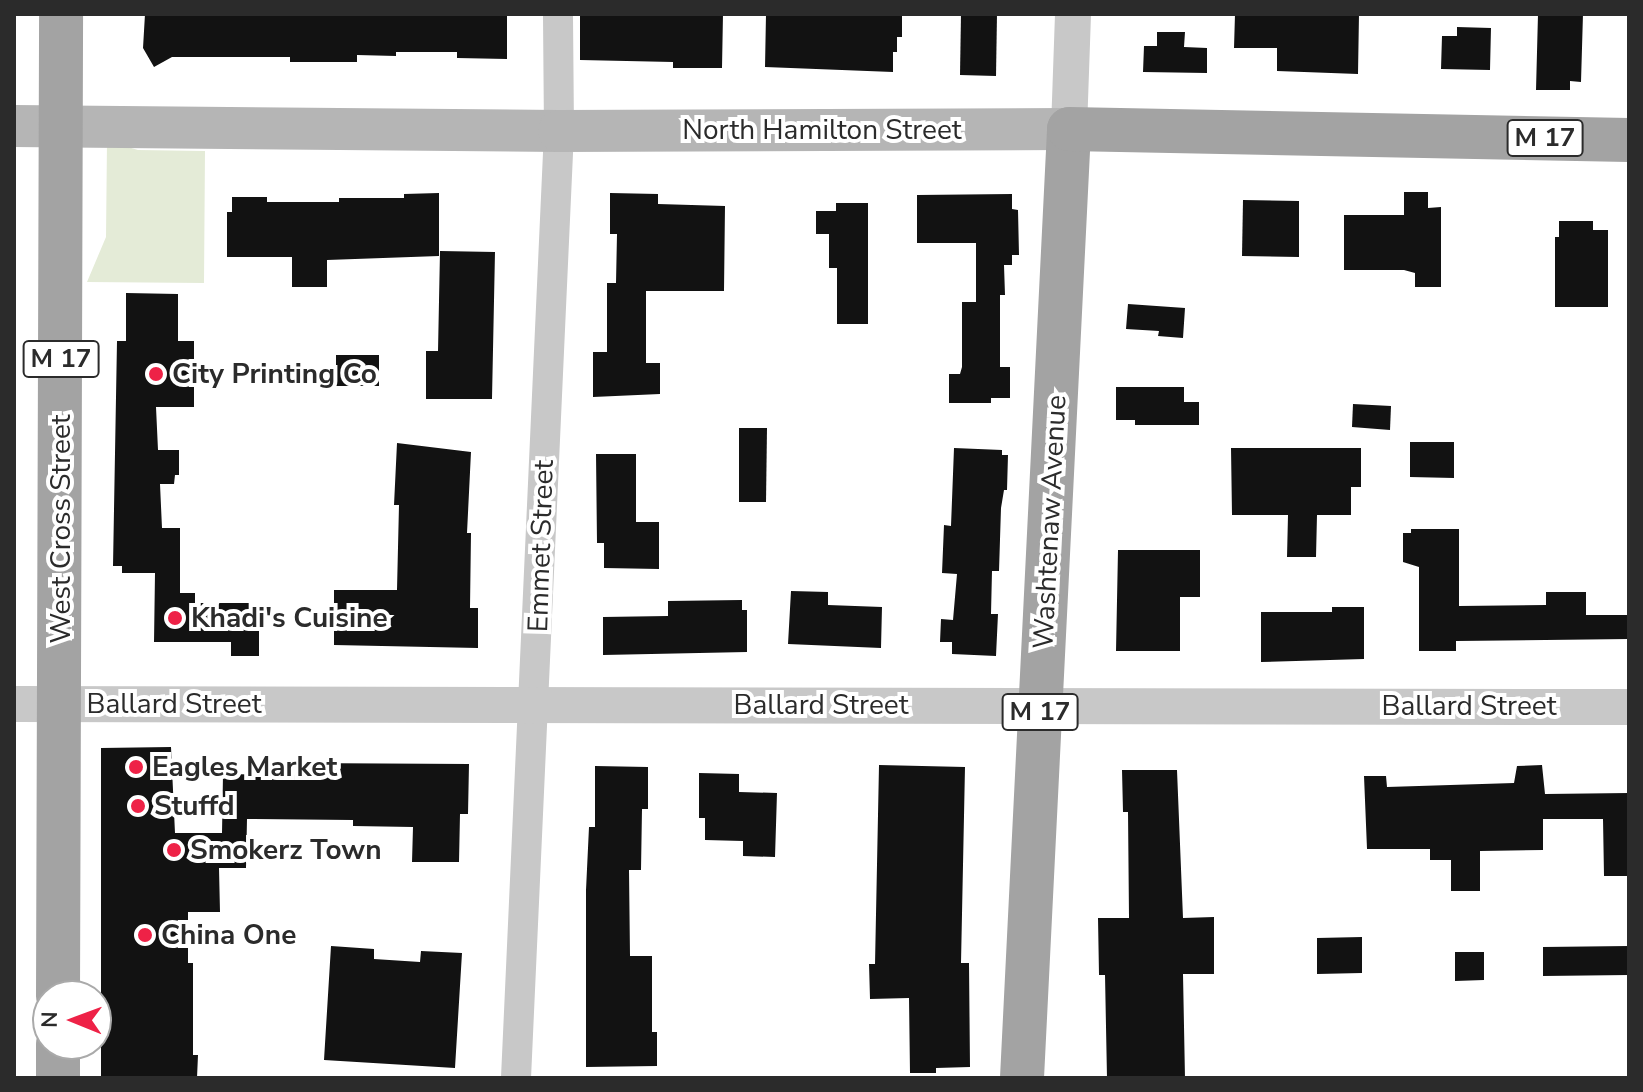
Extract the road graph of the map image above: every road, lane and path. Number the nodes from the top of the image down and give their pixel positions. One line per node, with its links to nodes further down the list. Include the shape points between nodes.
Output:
1 (61, 14): 5 (main road, West Cross Street / M 17)
2 (558, 14): 7 (street, Emmet Street)
3 (1073, 14): 6 (street, Washtenaw Avenue)
4 (14, 126): 5 (main road, North Hamilton Street)
5 (59, 127): 7 (main road, North Hamilton Street); 10 (main road, West Cross Street / M 17)
6 (1069, 129): 7 (main road, North Hamilton Street); 8 (main road, North Hamilton Street / M 17); 12 (main road, Washtenaw Avenue / M 17)
7 (559, 131): 11 (street, Emmet Street)
8 (1629, 140)
9 (14, 704): 10 (street, Ballard Street)
10 (60, 704): 11 (street, Ballard Street); 14 (main road, West Cross Street / M 17)
11 (534, 706): 12 (street, Ballard Street); 15 (street, Emmet Street)
12 (1040, 706): 13 (street, Ballard Street); 16 (main road, Washtenaw Avenue / M 17)
13 (1629, 707)
14 (58, 980)
15 (516, 1078)
16 (1022, 1078)

